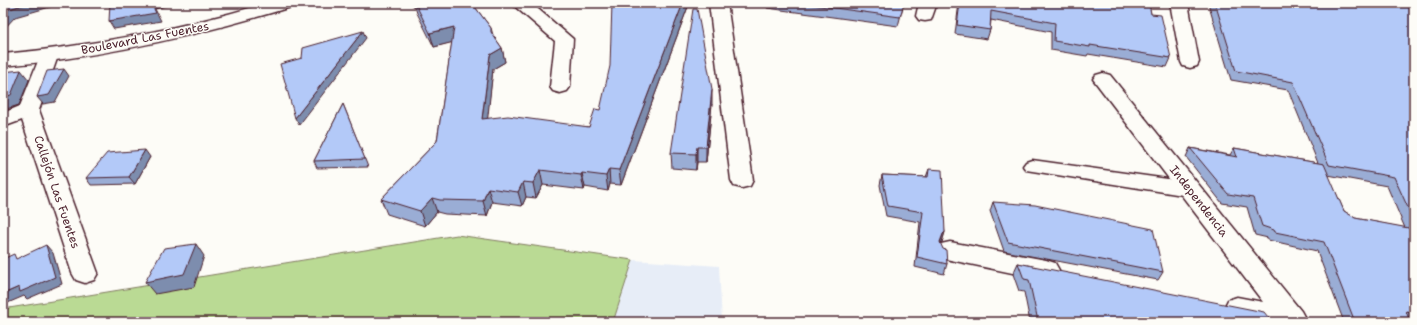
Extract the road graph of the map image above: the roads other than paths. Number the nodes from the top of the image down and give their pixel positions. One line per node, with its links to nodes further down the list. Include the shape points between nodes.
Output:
1 (285, 3): 5 (street, Boulevard Las Fuentes, via 225,22 139,42)
2 (520, 3): 9 (street, via 564,39)
3 (718, 3): 13 (street)
4 (1179, 3): 7 (street)
5 (49, 56): 6 (street, Boulevard Las Fuentes); 10 (street)
6 (3, 60)
7 (1190, 62)
8 (1103, 79): 14 (street, Independencia)
9 (560, 87)
10 (29, 110): 11 (street); 16 (street, Callejón Las Fuentes)
11 (3, 120)
12 (1032, 166): 14 (lane)
13 (742, 180)
14 (1190, 189): 19 (street, Independencia)
15 (950, 251): 17 (street)
16 (84, 273)
17 (1066, 274)
18 (1214, 304): 19 (street)
19 (1293, 320)

